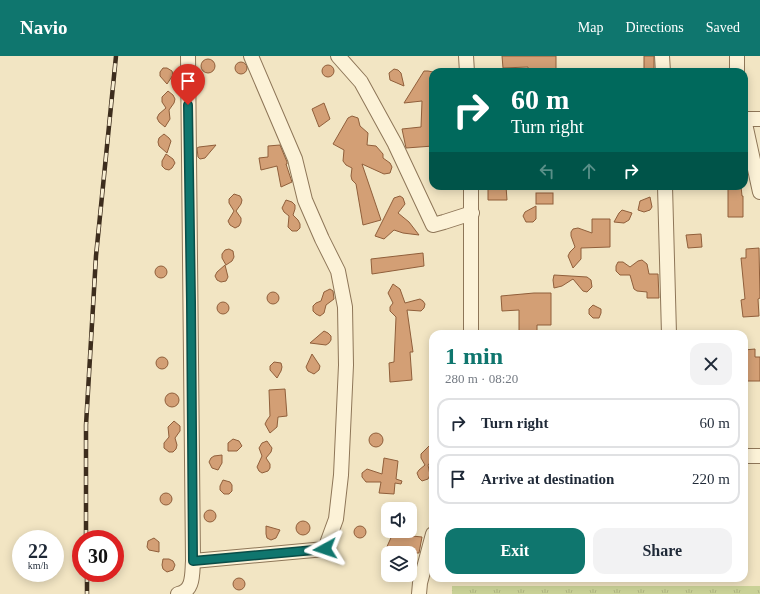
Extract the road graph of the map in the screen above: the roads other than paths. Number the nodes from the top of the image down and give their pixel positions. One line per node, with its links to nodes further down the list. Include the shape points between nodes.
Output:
1 (188, 56): 22 (street)
2 (251, 56): 22 (street, via 295,159 305,200 338,271 345,307 346,365 337,511 325,549)
3 (338, 56): 16 (street, via 361,82 395,144 433,225)
4 (466, 56): 7 (street)
5 (662, 56): 8 (street)
6 (737, 56): 9 (street)
7 (467, 68)
8 (663, 68)
9 (737, 68)
10 (748, 119): 11 (street)
11 (760, 119)
12 (748, 137): 15 (street)
13 (471, 190): 16 (street)
14 (665, 190): 18 (street)
15 (760, 192)
16 (472, 213): 17 (street)
17 (471, 330)
18 (669, 330)
19 (748, 456): 20 (street)
20 (760, 456)
21 (429, 549): 24 (street)
22 (193, 561): 23 (street, via 190,586 184,593)
23 (178, 594)
24 (419, 594)

